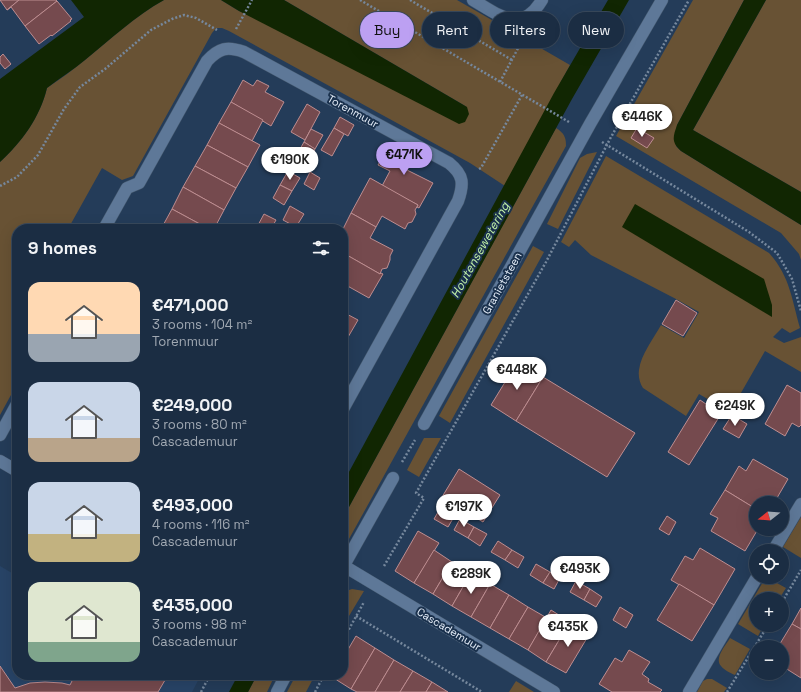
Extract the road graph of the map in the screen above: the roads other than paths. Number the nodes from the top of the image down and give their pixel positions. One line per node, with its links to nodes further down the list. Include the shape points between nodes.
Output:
1 (473, 0): 2 (street, via 508,19 516,20 524,18 536,9)
2 (542, 0)
3 (662, 0): 7 (street, Granietsteen)
4 (107, 224): 5 (street, Torenmuur, via 127,188 139,183 207,61 215,53 225,49 234,48 244,52 449,163 462,178 458,201)
5 (348, 400)
6 (12, 413): 8 (street)
7 (424, 424)
8 (0, 435)
9 (0, 461): 10 (street)
10 (12, 468)
11 (393, 478): 14 (street)
12 (801, 504): 13 (street)
13 (777, 544)
14 (348, 558)
15 (348, 570): 19 (street, Cascademuur)
16 (753, 584): 20 (street)
17 (283, 680): 18 (street)
18 (277, 692)
19 (554, 692)
20 (689, 692)

